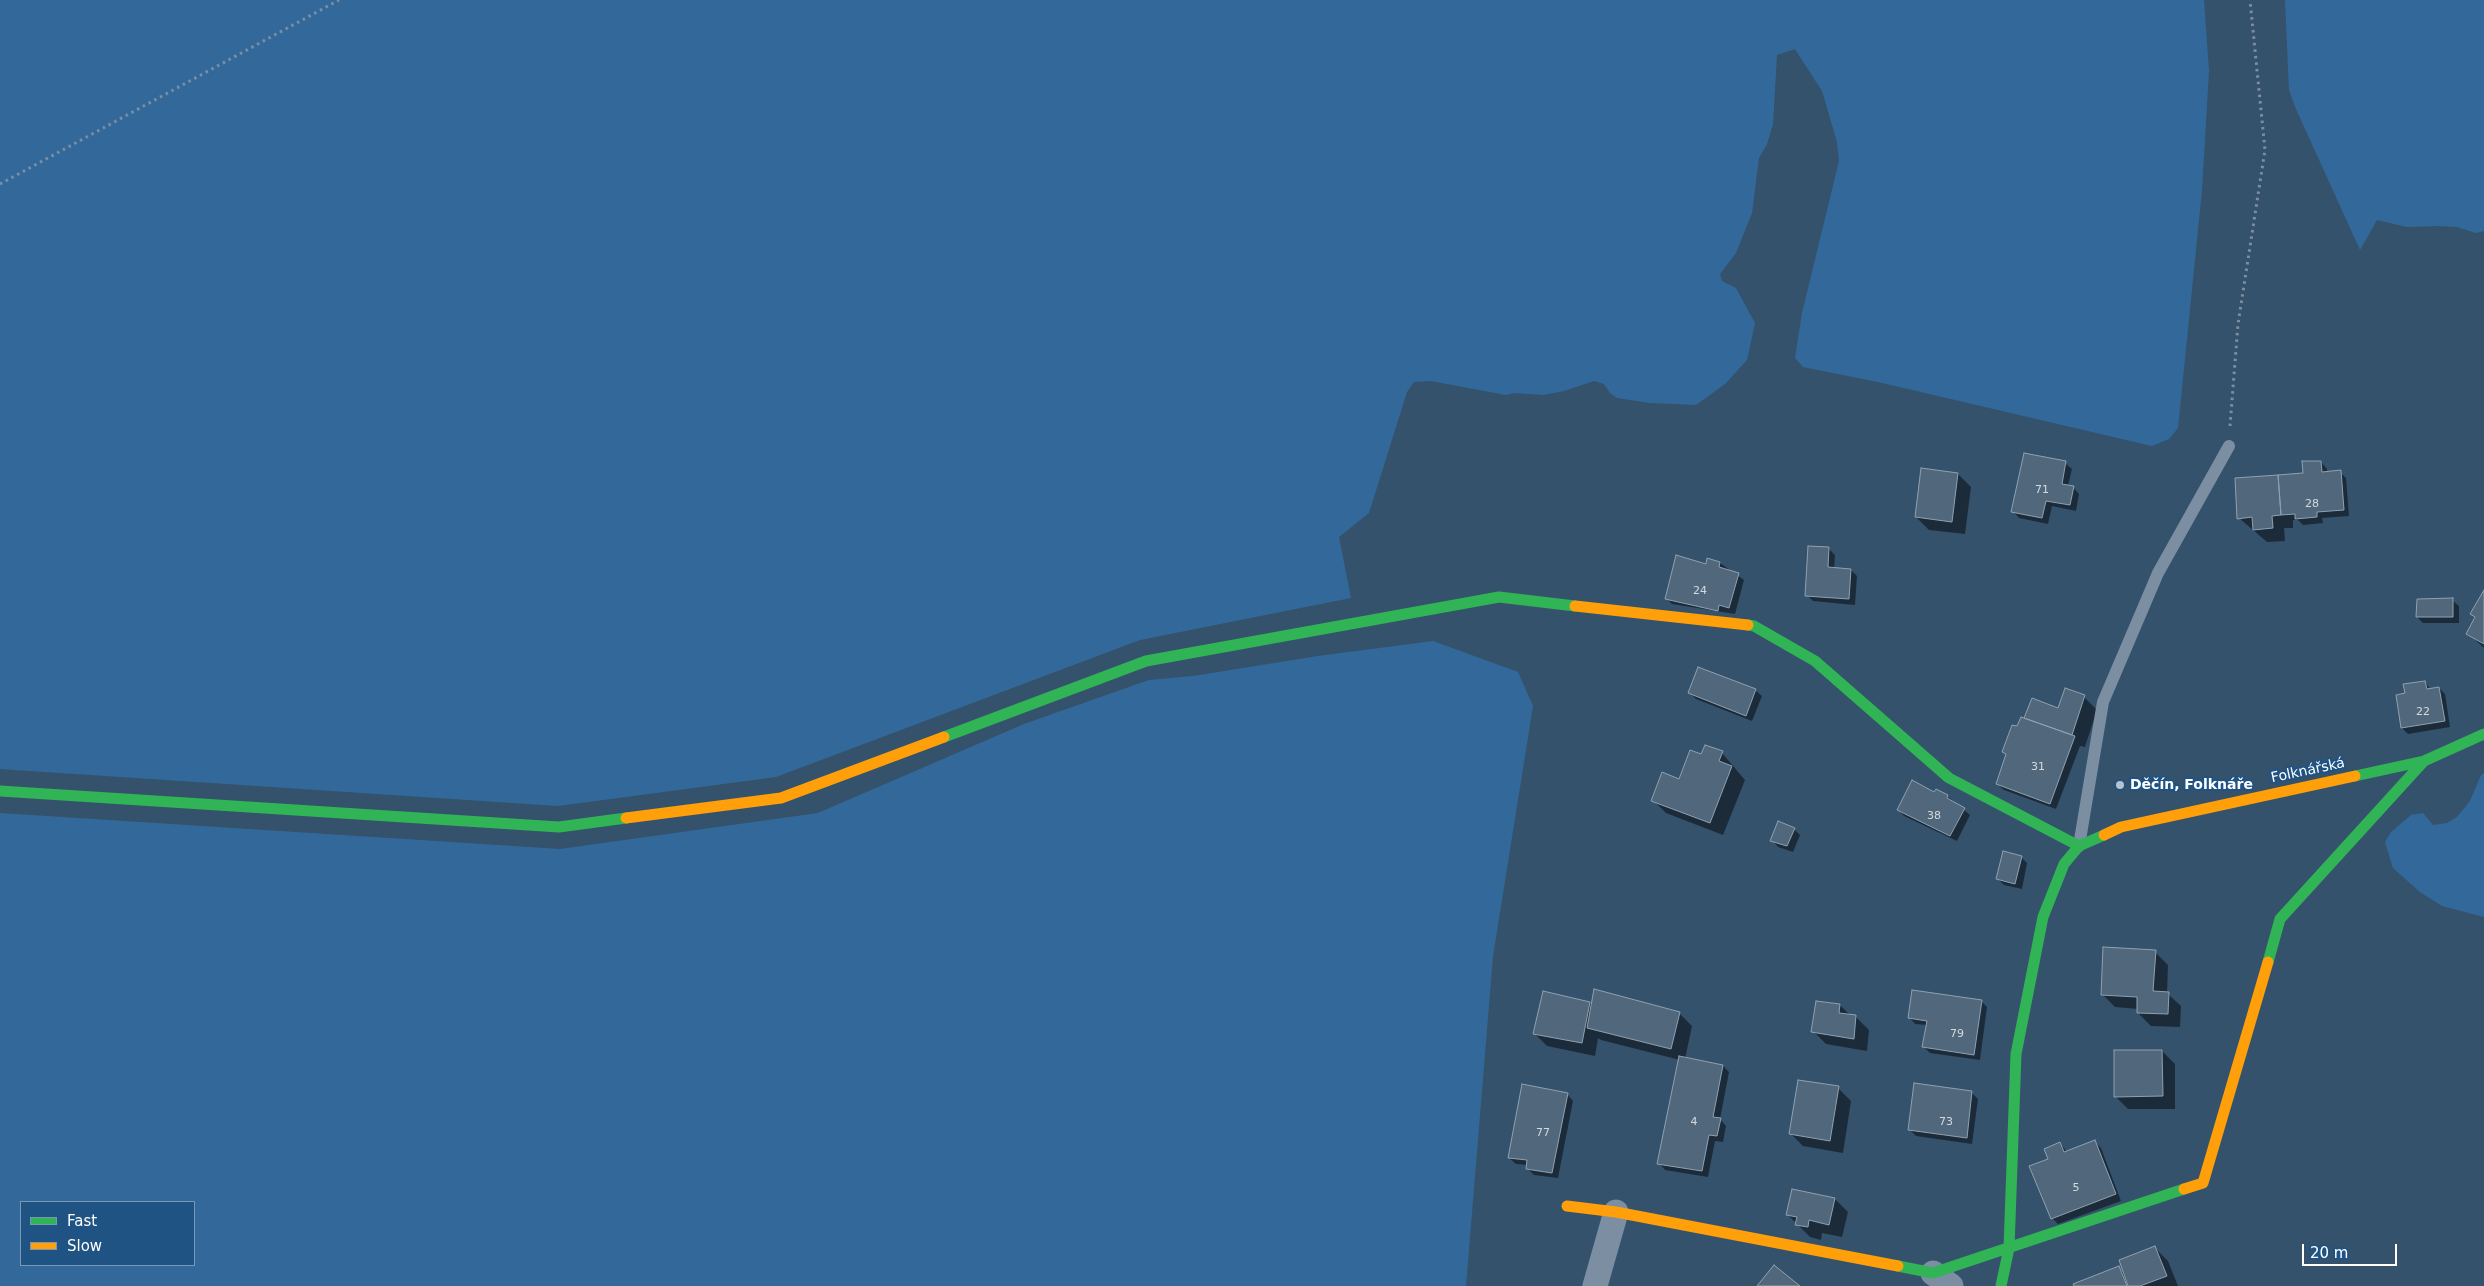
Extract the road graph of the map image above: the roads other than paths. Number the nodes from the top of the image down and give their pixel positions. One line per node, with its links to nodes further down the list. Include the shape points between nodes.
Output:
1 (2229, 446): 5 (lane, via 2158,573 2103,702)
2 (2484, 734): 3 (street, Folknářská)
3 (2424, 761): 5 (street, Folknářská, via 2121,827); 8 (street, via 2280,919 2203,1182)
4 (0, 791): 5 (street, via 559,827 781,798 1146,661 1499,596 1754,626 1815,661 1949,778)
5 (2079, 846): 8 (street, via 2064,864 2043,917 2016,1054)
6 (1567, 1206): 7 (street)
7 (1616, 1212): 9 (street); 10 (street)
8 (2009, 1248): 9 (street); 11 (street)
9 (1942, 1280)
10 (1595, 1286)
11 (2001, 1286)

